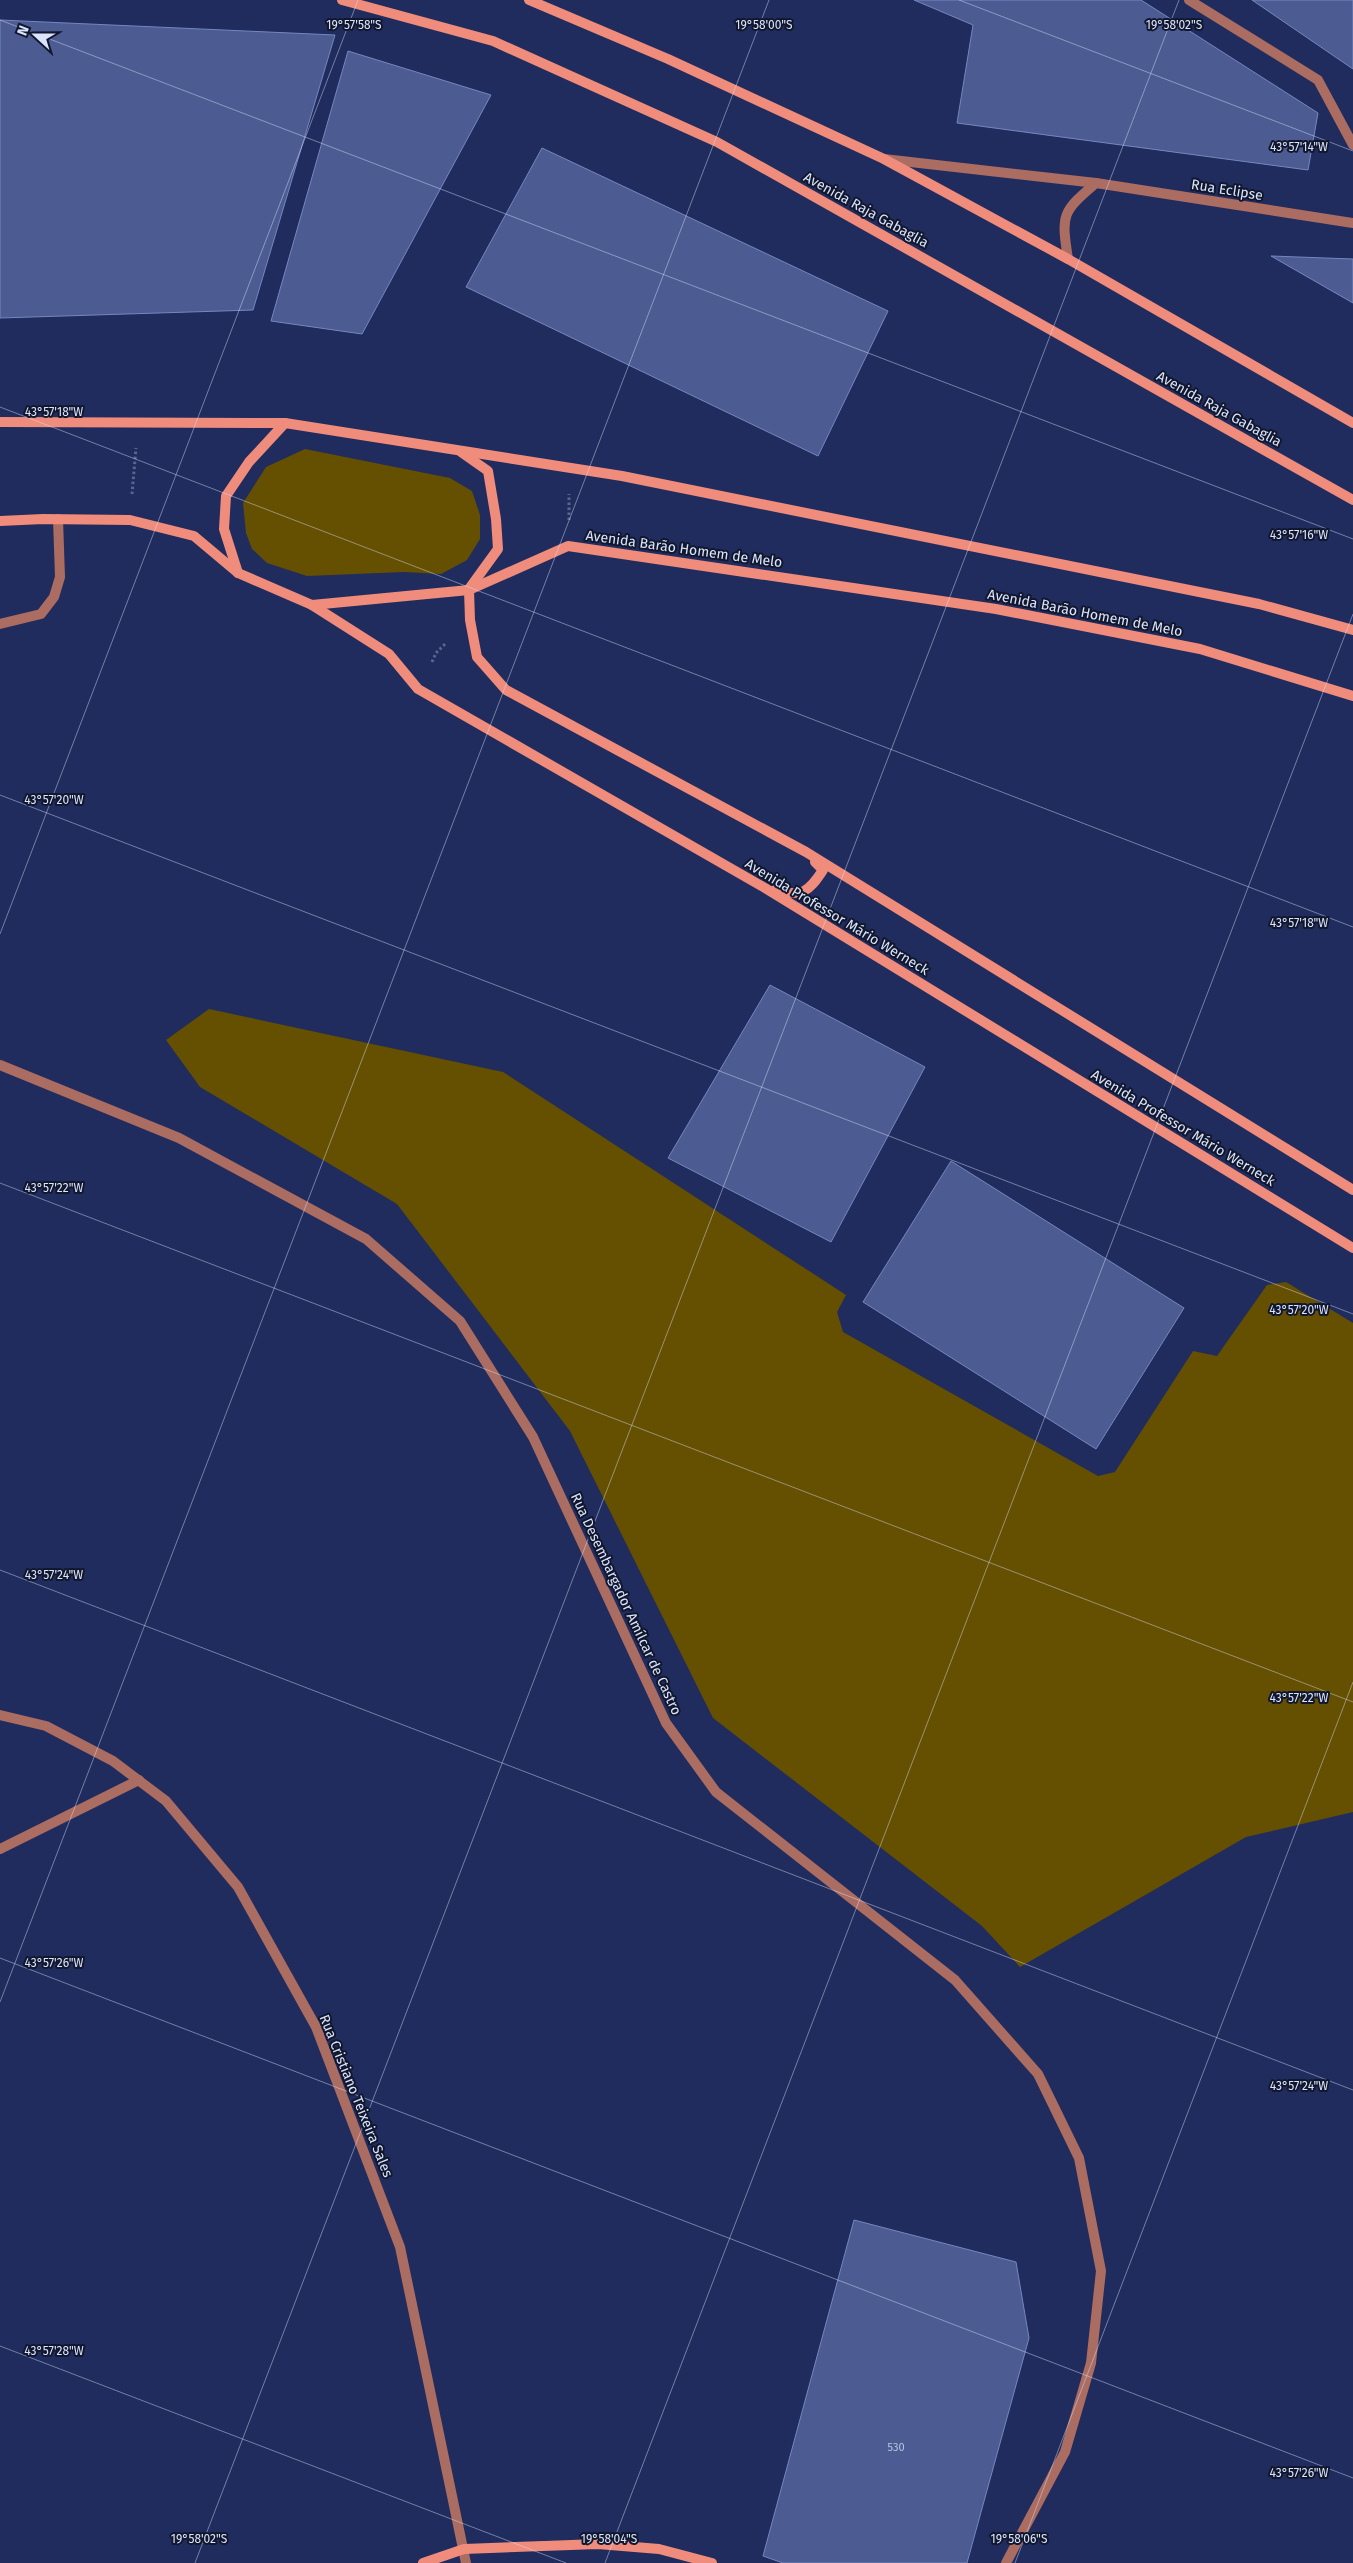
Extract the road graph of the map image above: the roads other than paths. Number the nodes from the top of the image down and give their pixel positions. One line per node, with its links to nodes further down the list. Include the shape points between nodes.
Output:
1 (342, 0): 13 (main road, Avenida Raja Gabaglia, via 492,41 717,142)
2 (529, 0): 5 (main road)
3 (1189, 0): 4 (street, via 1318,80)
4 (1353, 144)
5 (884, 159): 6 (street, Rua Eclipse); 8 (main road)
6 (1096, 183): 7 (street, Rua Eclipse); 8 (street, via 1071,204 1063,226)
7 (1353, 223)
8 (1068, 259): 11 (main road)
9 (0, 422): 10 (main road)
10 (286, 423): 12 (main road); 16 (main road, via 249,462 226,496 224,529)
11 (1353, 423)
12 (460, 451): 17 (main road, via 488,471 498,549); 20 (main road, via 570,467 1259,604)
13 (1353, 500)
14 (58, 519): 15 (main road, Avenida Barão Homem de Melo); 16 (main road, Avenida Barão Homem de Melo, via 130,520 194,536); 19 (street, via 60,577 54,598 41,614)
15 (0, 521)
16 (238, 573): 18 (main road, Avenida Barão Homem de Melo)
17 (468, 590): 18 (main road, Avenida Barão Homem de Melo); 21 (main road, Avenida Barão Homem de Melo, via 568,546 996,609 1200,650); 22 (main road, via 477,658 506,690)
18 (312, 605): 23 (main road, Avenida Professor Mário Werneck, via 388,654 418,689)
19 (0, 624)
20 (1353, 630)
21 (1353, 696)
22 (806, 852): 23 (main road, via 823,870 811,888 795,895); 25 (main road)
23 (765, 888): 26 (main road, Avenida Professor Mário Werneck)
24 (0, 1065): 34 (street, Rua Desembargador Amílcar de Castro, via 179,1138 366,1239 460,1321 533,1438 666,1723 716,1792 955,1980 1038,2074 1079,2158 1101,2271 1091,2363 1065,2452)
25 (1353, 1190)
26 (1353, 1248)
27 (0, 1715): 28 (street, Rua Cristiano Teixeira Sales, via 46,1726 113,1761)
28 (139, 1780): 29 (street); 30 (street, Rua Cristiano Teixeira Sales, via 166,1801 238,1887 316,2027 400,2247)
29 (0, 1849)
30 (464, 2549): 31 (main road); 32 (street, Rua Cristiano Teixeira Sales); 33 (main road, via 598,2544 658,2549)
31 (423, 2563)
32 (466, 2563)
33 (712, 2563)
34 (1006, 2563)

